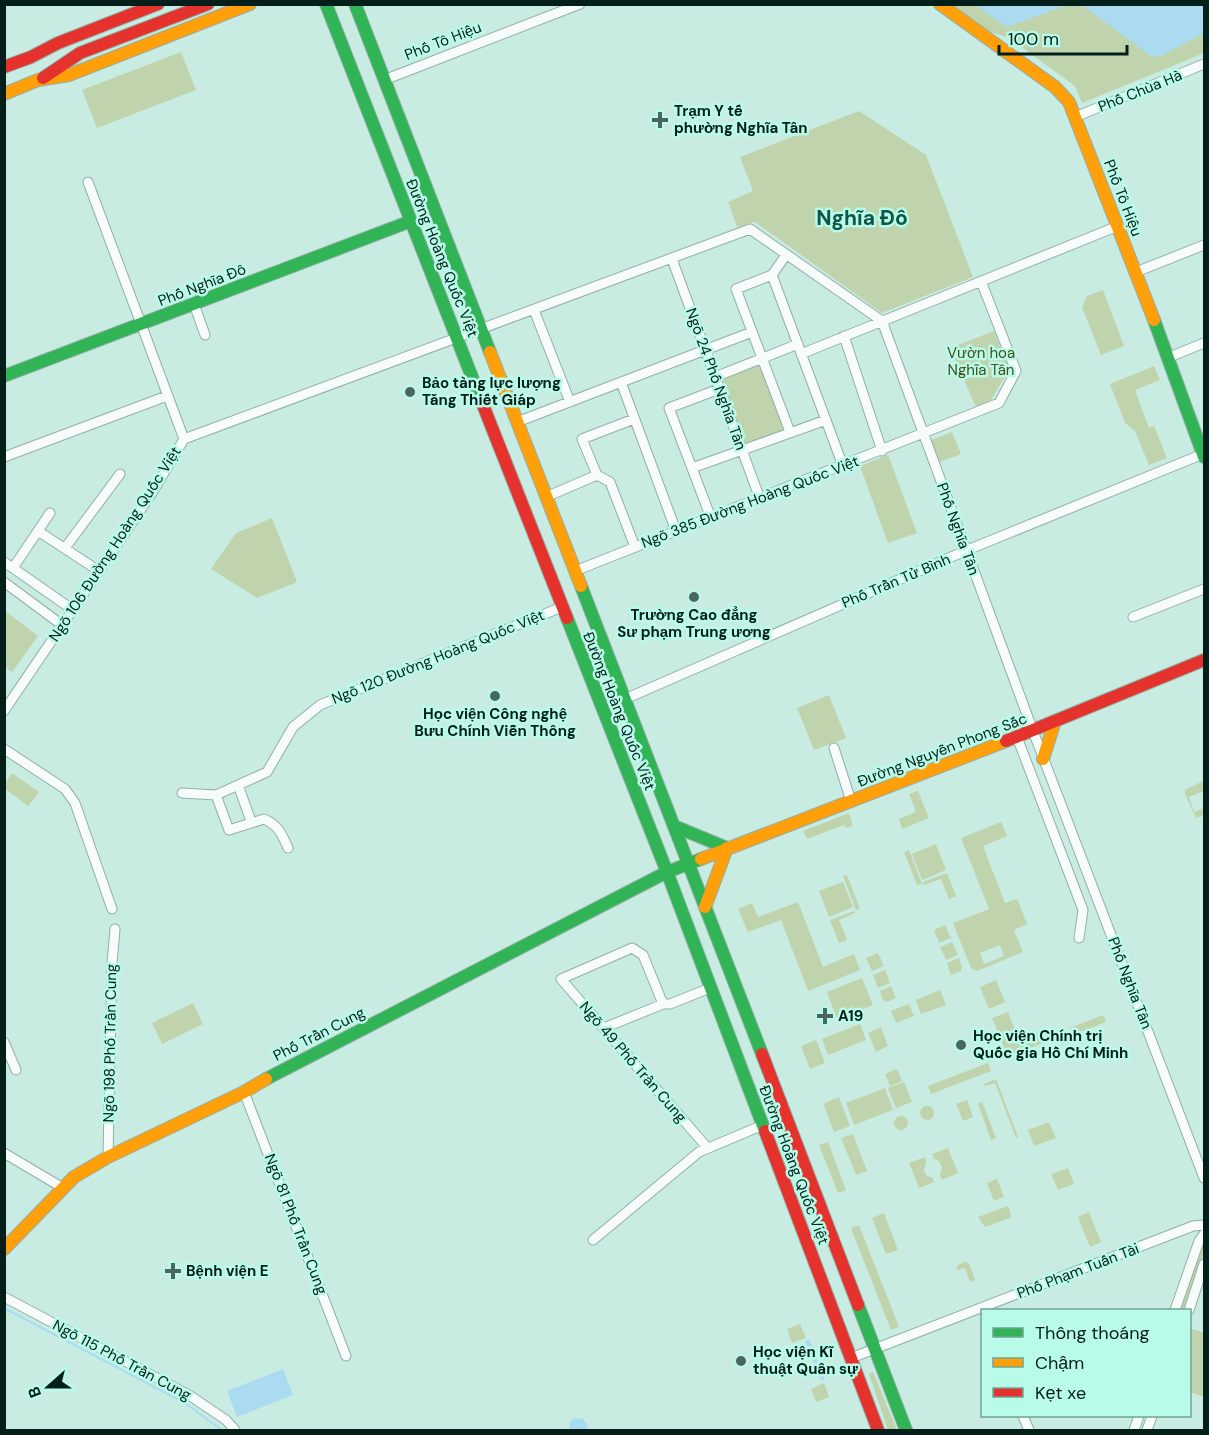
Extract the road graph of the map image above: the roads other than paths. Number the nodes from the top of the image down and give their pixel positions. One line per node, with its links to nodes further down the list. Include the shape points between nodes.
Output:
1 (158, 4): 9 (main road)
2 (208, 4): 8 (main road)
3 (326, 4): 17 (main road, Đường Hoàng Quốc Việt)
4 (580, 4): 13 (street, Phố Tô Hiệu)
5 (940, 4): 15 (main road, Phố Tô Hiệu, via 1060,91)
6 (249, 5): 12 (main road, via 69,75)
7 (358, 7): 13 (main road, Đường Hoàng Quốc Việt)
8 (80, 53): 9 (main road); 12 (main road)
9 (31, 57): 11 (main road)
10 (1204, 64): 15 (street, Phố Chùa Hà)
11 (4, 67)
12 (38, 80): 14 (main road)
13 (384, 80): 29 (main road, Đường Hoàng Quốc Việt)
14 (4, 94)
15 (1075, 117): 18 (main road, Phố Tô Hiệu)
16 (88, 182): 28 (street)
17 (411, 221): 25 (main road, Phố Nghĩa Đô); 33 (main road, Đường Hoàng Quốc Việt)
18 (1118, 226): 22 (main road, Phố Tô Hiệu); 24 (street)
19 (1204, 245): 22 (street)
20 (786, 255): 21 (street, via 750,229); 23 (street); 27 (street)
21 (672, 259): 26 (street); 36 (street, Ngõ 24 Phố Nghĩa Tân)
22 (1136, 272): 39 (main road, Phố Tô Hiệu)
23 (772, 275): 30 (street, via 736,289); 35 (street)
24 (981, 281): 27 (street); 50 (street, Ngõ 385 Đường Hoàng Quốc Việt, via 1016,371 999,403)
25 (194, 304): 28 (main road, Phố Nghĩa Đô); 31 (street)
26 (534, 310): 29 (street); 45 (street)
27 (882, 321): 32 (street); 50 (street, Phố Nghĩa Tân)
28 (141, 324): 40 (main road, Phố Nghĩa Đô); 44 (street)
29 (481, 329): 33 (street); 48 (main road, Đường Hoàng Quốc Việt)
30 (752, 332): 36 (street); 38 (street)
31 (205, 335)
32 (844, 336): 37 (street); 53 (street)
33 (457, 338): 51 (street, Ngõ 106 Đường Hoàng Quốc Việt); 74 (main road, Đường Hoàng Quốc Việt)
34 (1204, 343): 39 (street)
35 (798, 344): 37 (street); 38 (street)
36 (705, 350): 41 (street, Ngõ 24 Phố Nghĩa Tân); 42 (street)
37 (801, 354): 47 (street)
38 (762, 358): 41 (street); 49 (street)
39 (1167, 358): 54 (main road, Phố Tô Hiệu)
40 (4, 376)
41 (715, 377): 43 (street, Ngõ 24 Phố Nghĩa Tân)
42 (621, 382): 45 (street); 46 (street)
43 (720, 389): 52 (street, Ngõ 24 Phố Nghĩa Tân); 57 (street, via 669,408)
44 (167, 396): 51 (street); 55 (street)
45 (570, 402): 48 (street)
46 (634, 419): 59 (street, via 582,439); 65 (street)
47 (826, 420): 49 (street); 56 (street)
48 (517, 422): 60 (main road, Đường Hoàng Quốc Việt)
49 (790, 432): 52 (street)
50 (924, 434): 53 (street, Ngõ 385 Đường Hoàng Quốc Việt); 68 (street, Phố Nghĩa Tân)
51 (184, 439): 70 (street, Ngõ 106 Đường Hoàng Quốc Việt)
52 (741, 449): 57 (street); 61 (street, Ngõ 24 Phố Nghĩa Tân)
53 (882, 451): 56 (street, Ngõ 385 Đường Hoàng Quốc Việt)
54 (1204, 455): 68 (street, Phố Trần Tử Bình)
55 (4, 457)
56 (843, 466): 61 (street, Ngõ 385 Đường Hoàng Quốc Việt)
57 (692, 468): 63 (street)
58 (120, 474): 67 (street)
59 (597, 475): 60 (street); 66 (street, via 610,482)
60 (546, 497): 71 (main road, Đường Hoàng Quốc Việt)
61 (760, 499): 63 (street, Ngõ 385 Đường Hoàng Quốc Việt)
62 (50, 513): 64 (street)
63 (711, 518): 65 (street, Ngõ 385 Đường Hoàng Quốc Việt)
64 (38, 531): 67 (street); 69 (street)
65 (676, 531): 66 (street, Ngõ 385 Đường Hoàng Quốc Việt)
66 (635, 547): 71 (street, Ngõ 385 Đường Hoàng Quốc Việt)
67 (65, 548): 70 (street)
68 (965, 551): 79 (street, Phố Trần Tử Bình); 82 (street, Phố Nghĩa Tân)
69 (9, 565): 75 (street)
70 (99, 571): 75 (street, Ngõ 106 Đường Hoàng Quốc Việt)
71 (575, 571): 79 (main road, Đường Hoàng Quốc Việt)
72 (4, 582): 77 (street)
73 (1204, 589): 76 (street)
74 (562, 607): 87 (street, Ngõ 120 Đường Hoàng Quốc Việt, via 328,701 289,733 267,772); 96 (main road, Đường Hoàng Quốc Việt)
75 (73, 610): 77 (street, Ngõ 106 Đường Hoàng Quốc Việt)
76 (1133, 617)
77 (62, 625): 80 (street, Ngõ 106 Đường Hoàng Quốc Việt)
78 (1204, 660): 81 (main road, Đường Nguyễn Phong Sắc)
79 (625, 699): 92 (main road, Đường Hoàng Quốc Việt)
80 (4, 711)
81 (1055, 721): 82 (main road, Đường Nguyễn Phong Sắc); 86 (main road)
82 (1032, 731): 83 (main road, Đường Nguyễn Phong Sắc); 86 (street, Phố Nghĩa Tân)
83 (1017, 737): 90 (main road, Đường Nguyễn Phong Sắc); 100 (street, via 1083,910)
84 (834, 748): 90 (street)
85 (4, 749): 98 (street, via 64,789 75,803)
86 (1043, 759): 111 (street, Phố Nghĩa Tân)
87 (238, 785): 89 (street, Ngõ 120 Đường Hoàng Quốc Việt); 91 (street)
88 (182, 793): 89 (street)
89 (216, 795): 91 (street, via 229,830)
90 (851, 801): 94 (main road, Đường Nguyễn Phong Sắc)
91 (251, 821): 93 (street, via 264,819 275,824)
92 (674, 826): 94 (main road); 95 (main road, Đường Hoàng Quốc Việt)
93 (288, 848)
94 (727, 849): 95 (main road, Đường Nguyễn Phong Sắc); 97 (main road)
95 (689, 864): 96 (main road, Phố Trần Cung); 97 (main road, Đường Hoàng Quốc Việt)
96 (667, 872): 101 (main road, Đường Hoàng Quốc Việt); 106 (main road, Phố Trần Cung)
97 (705, 907): 123 (main road, Đường Hoàng Quốc Việt)
98 (112, 909)
99 (115, 928): 110 (street, Ngõ 198 Phố Trần Cung)
100 (1079, 938)
101 (710, 988): 102 (street); 107 (main road, Đường Hoàng Quốc Việt)
102 (663, 1004): 103 (street); 103 (street, Ngõ 49 Phố Trần Cung, via 643,955 632,948 561,979)
103 (604, 1028): 108 (street, Ngõ 49 Phố Trần Cung)
104 (4, 1042): 105 (street)
105 (16, 1070)
106 (244, 1092): 110 (main road, Phố Trần Cung); 124 (street, Ngõ 81 Phố Trần Cung)
107 (763, 1125): 115 (street, via 699,1152); 125 (main road, Đường Hoàng Quốc Việt)
108 (705, 1145)
109 (4, 1154): 112 (street)
110 (108, 1157): 112 (main road, Phố Trần Cung)
111 (1204, 1178)
112 (63, 1188): 116 (main road, Phố Trần Cung)
113 (1204, 1225): 120 (street, Phố Phạm Tuấn Tài)
114 (1204, 1234): 121 (street)
115 (593, 1240)
116 (4, 1249)
117 (1204, 1264): 122 (street)
118 (4, 1297): 127 (street, Ngõ 115 Phố Trần Cung, via 189,1395)
119 (981, 1309): 123 (street, Phố Phạm Tuấn Tài)
120 (982, 1309)
121 (1176, 1309)
122 (1190, 1309)
123 (875, 1349): 125 (street, Phố Phạm Tuấn Tài); 129 (main road, Đường Hoàng Quốc Việt)
124 (346, 1356)
125 (851, 1358): 128 (main road, Đường Hoàng Quốc Việt)
126 (1023, 1417): 130 (street)
127 (235, 1431)
128 (879, 1431)
129 (906, 1431)
130 (1029, 1431)

